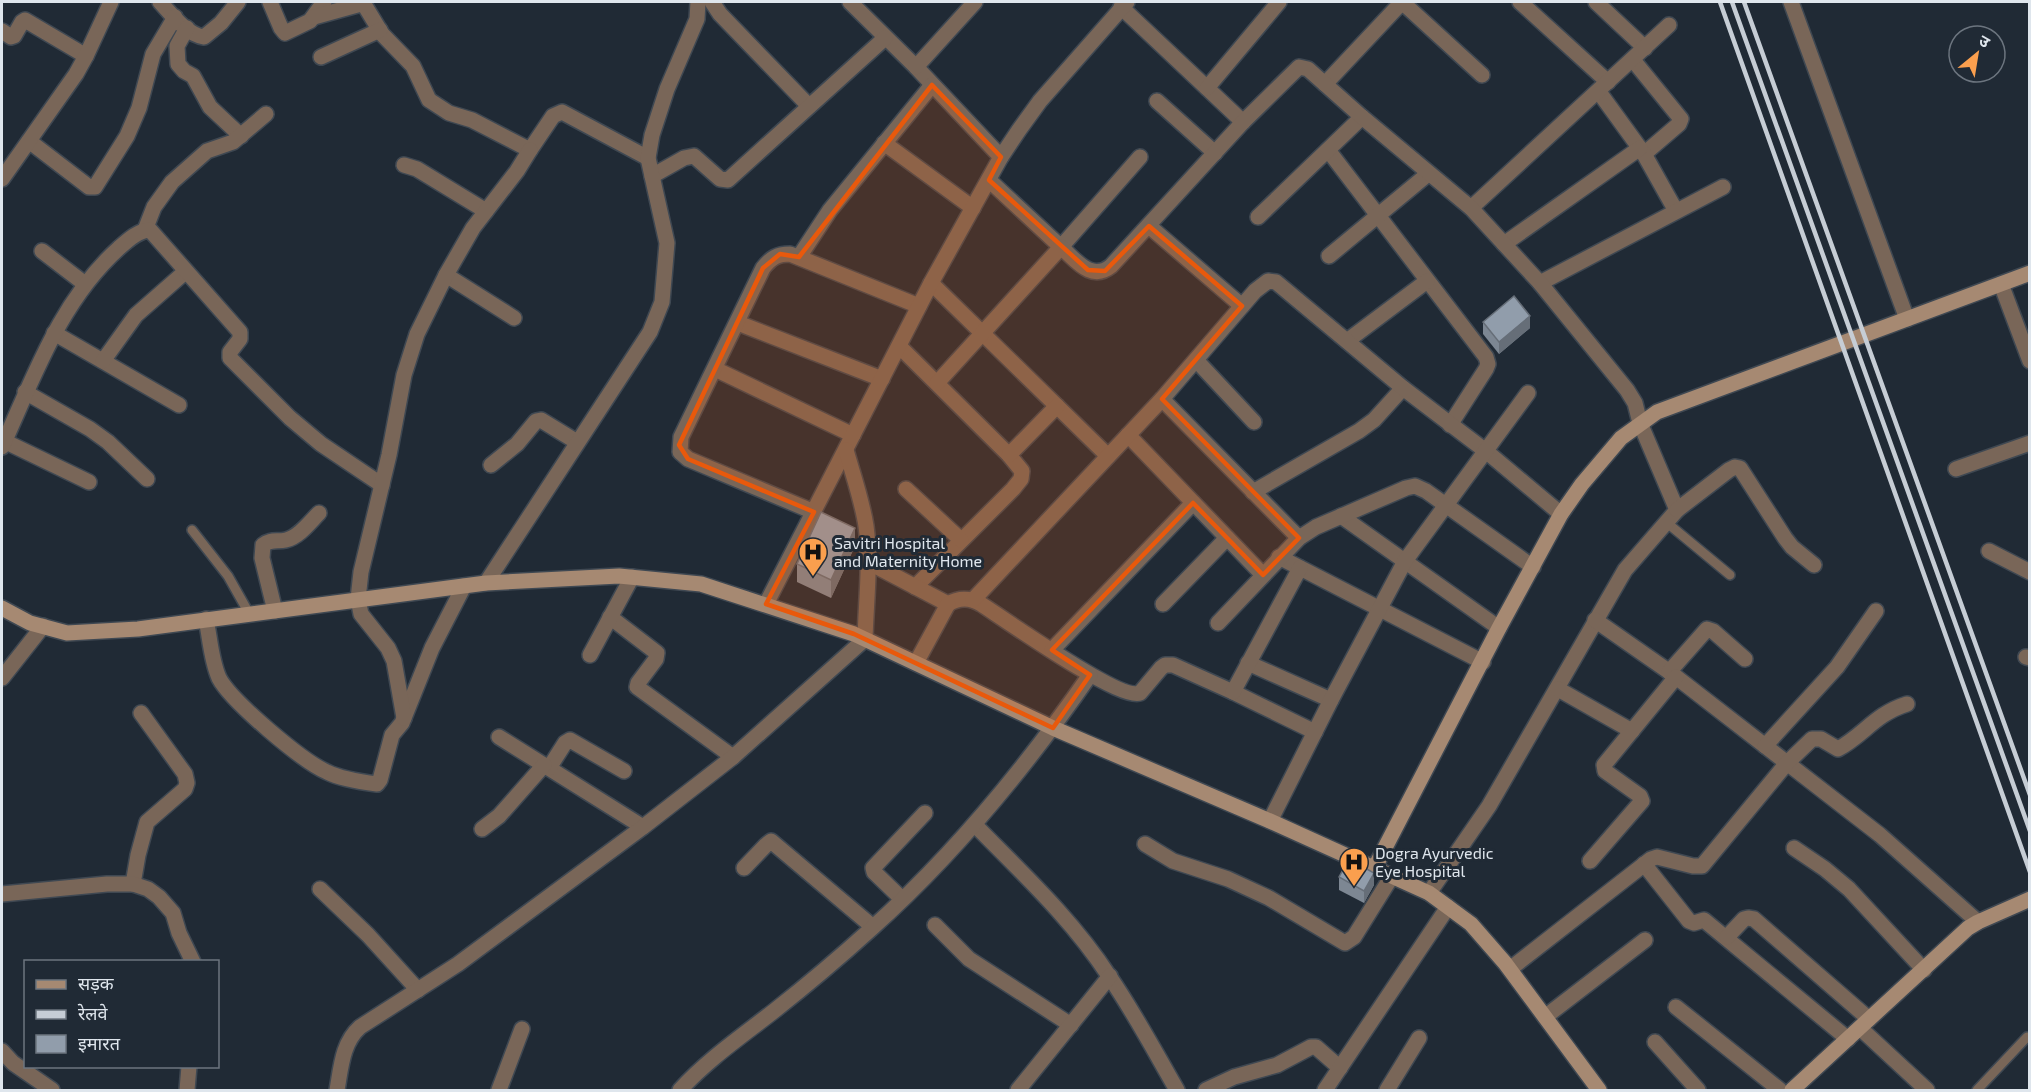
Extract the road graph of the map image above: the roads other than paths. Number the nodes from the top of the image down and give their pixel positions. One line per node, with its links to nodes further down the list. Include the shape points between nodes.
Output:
1 (111, 2): 24 (street)
2 (160, 2): 17 (street)
3 (238, 2): 19 (street, via 204,37)
4 (270, 2): 16 (street, via 285,33)
5 (324, 2): 16 (street)
6 (698, 2): 47 (street, via 697,19 667,89)
7 (712, 2): 34 (street)
8 (850, 2): 22 (street)
9 (975, 2): 27 (street)
10 (1279, 2): 32 (street)
11 (1402, 2): 28 (street); 29 (street)
12 (1520, 2): 31 (street)
13 (1596, 2): 23 (street)
14 (1791, 2): 78 (street)
15 (1124, 4): 32 (street); 45 (street, via 1040,101)
16 (314, 17): 20 (street, via 361,4)
17 (175, 18): 19 (street); 39 (street, via 153,54 140,108 95,187 89,187)
18 (1669, 26): 23 (street)
19 (187, 28): 38 (street, via 177,46 178,64 193,76 210,107)
20 (380, 30): 25 (street); 41 (street, via 412,66 429,100 449,114 472,120)
21 (2, 31): 24 (street, via 14,36 24,20)
22 (885, 38): 27 (street); 34 (street)
23 (1646, 48): 26 (street)
24 (86, 56): 39 (street)
25 (321, 57)
26 (1633, 60): 31 (street); 43 (street, via 1681,119)
27 (916, 67): 30 (street)
28 (1482, 75)
29 (1325, 84): 36 (street); 37 (street, via 1308,69 1299,67)
30 (932, 86): 40 (street); 45 (street)
31 (1604, 87): 43 (street); 55 (street)
32 (1207, 88): 37 (street)
33 (1157, 101): 44 (street)
34 (808, 106): 50 (street, via 728,180 694,156)
35 (266, 114): 38 (street)
36 (1362, 117): 42 (street); 49 (street)
37 (1243, 122): 44 (street)
38 (241, 136): 61 (street, via 207,151 172,182 154,207)
39 (29, 141): 51 (street)
40 (884, 143): 54 (street); 66 (street, via 830,210)
41 (530, 150): 47 (street, via 554,116 562,112); 56 (street)
42 (1328, 150): 58 (street); 59 (street)
43 (1642, 151): 57 (street); 62 (street)
44 (1215, 153): 60 (street)
45 (1001, 157): 52 (street)
46 (1140, 157): 63 (street)
47 (648, 158): 50 (street)
48 (404, 165): 56 (street)
49 (1428, 174): 55 (street); 58 (street)
50 (652, 176): 101 (street, via 667,243 662,302 650,332)
51 (2, 179)
52 (989, 180): 54 (street); 63 (street)
53 (1724, 187): 57 (street)
54 (973, 208): 71 (street)
55 (1471, 208): 62 (street)
56 (486, 211): 69 (street)
57 (1676, 211): 72 (street)
58 (1379, 214): 65 (street); 70 (street)
59 (1258, 217)
60 (1149, 226): 63 (street, via 1105,271 1088,270); 76 (street)
61 (145, 230): 67 (street, via 155,234); 73 (street, via 115,251)
62 (1504, 244): 72 (street)
63 (1060, 247): 81 (street)
64 (42, 251): 73 (street)
65 (1329, 256)
66 (799, 257): 75 (street); 79 (street, via 780,254 770,260)
67 (185, 272): 85 (street, via 136,315); 112 (street, via 240,332 230,358 321,444)
68 (2030, 273): 74 (main road)
69 (446, 275): 77 (street); 112 (street, via 417,334 404,375)
70 (1427, 281): 82 (street); 98 (street, via 1488,364)
71 (931, 283): 75 (street); 81 (street)
72 (1540, 283): 97 (street, via 1627,390)
73 (85, 284): 80 (street)
74 (2001, 284): 78 (main road); 86 (street)
75 (920, 306): 83 (street)
76 (1242, 306): 82 (street, via 1262,284 1276,282); 84 (street)
77 (514, 318)
78 (1907, 319): 97 (main road, via 1657,412)
79 (738, 323): 87 (street); 88 (street)
80 (54, 333): 85 (street); 91 (street)
81 (982, 334): 89 (street); 95 (street)
82 (1347, 341): 90 (street)
83 (899, 346): 88 (street); 89 (street)
84 (1196, 360): 93 (street); 96 (street)
85 (103, 361): 94 (street)
86 (2030, 361)
87 (715, 369): 99 (street); 118 (street, via 681,437 680,452 688,459)
88 (882, 379): 99 (street)
89 (937, 383): 106 (street)
90 (1403, 388): 98 (street); 114 (street, via 1374,420)
91 (25, 392): 103 (street); 110 (street, via 90,429)
92 (1528, 393): 105 (street)
93 (1162, 399): 100 (street); 114 (street)
94 (179, 405)
95 (1057, 406): 106 (street); 107 (street)
96 (1254, 422)
97 (1640, 423): 117 (street); 120 (main road, via 1600,462)
98 (1450, 425): 105 (street)
99 (853, 435): 104 (street)
100 (1128, 435): 107 (street); 115 (street)
101 (577, 442): 108 (street, via 541,420 536,421 517,444); 138 (street)
102 (2030, 443): 109 (street)
103 (3, 444): 111 (street)
104 (846, 450): 118 (street); 130 (street, via 860,496)
105 (1486, 452): 116 (street); 120 (street)
106 (1009, 455): 126 (street, via 1022,471 1021,479)
107 (1108, 456): 142 (street)
108 (491, 465)
109 (1956, 469)
110 (147, 479)
111 (89, 482)
112 (382, 485): 141 (street)
113 (906, 489): 126 (street)
114 (1253, 492): 125 (street)
115 (1193, 503): 124 (street); 158 (street)
116 (1447, 504): 121 (street, via 1414,486); 129 (street); 133 (street)
117 (1677, 510): 122 (street); 131 (street, via 1729,470 1740,468 1785,538)
118 (814, 512): 143 (street)
119 (319, 513): 148 (street, via 295,536 263,545 262,558)
120 (1561, 514): 133 (main road)
121 (1341, 516): 125 (street); 129 (street)
122 (1666, 522): 136 (lane); 153 (street, via 1625,570)
123 (192, 530): 150 (lane, via 228,576)
124 (1227, 538): 135 (street); 145 (street)
125 (1299, 538): 128 (street)
126 (961, 540): 140 (street)
127 (1989, 551): 134 (street)
128 (1279, 557): 132 (street); 135 (street)
129 (1405, 561): 147 (street); 156 (street)
130 (868, 562): 140 (street); 157 (street)
131 (1814, 565)
132 (1300, 567): 147 (street); 163 (street)
133 (1533, 567): 156 (main road)
134 (2030, 572)
135 (1263, 575): 154 (street)
136 (1730, 575)
137 (632, 577): 138 (main road); 143 (main road, via 700,584); 151 (street)
138 (486, 583): 139 (main road)
139 (464, 586): 141 (main road); 172 (street, via 432,648)
140 (915, 586): 144 (street)
141 (358, 599): 148 (main road); 172 (street, via 361,614 394,661)
142 (972, 600): 144 (street); 158 (street)
143 (766, 604): 157 (main road)
144 (948, 604): 162 (street)
145 (1163, 604)
146 (2, 608): 155 (main road)
147 (1380, 608): 161 (street); 169 (street)
148 (275, 611): 150 (main road)
149 (1876, 611): 177 (street, via 1816,693)
150 (250, 615): 152 (main road)
151 (610, 617): 159 (street); 178 (street, via 657,653 637,687)
152 (206, 619): 155 (main road, via 138,630 67,633); 172 (street, via 215,668 227,692 283,742 327,772 378,783 392,735)
153 (1595, 620): 165 (street); 167 (street)
154 (1218, 623)
155 (43, 627): 166 (street)
156 (1499, 628): 161 (main road)
157 (865, 639): 162 (main road); 178 (street)
158 (1052, 651): 164 (street)
159 (590, 655)
160 (1745, 659): 165 (street, via 1707,629)
161 (1483, 662): 191 (main road)
162 (916, 663): 173 (main road)
163 (1248, 663): 168 (street); 169 (street)
164 (1090, 675): 168 (street, via 1136,695 1169,664); 173 (street)
165 (1673, 675): 174 (street); 177 (street)
166 (2, 678)
167 (1558, 689): 174 (street); 196 (street, via 1489,806)
168 (1233, 692): 175 (street)
169 (1331, 700): 175 (street)
170 (1907, 704): 179 (street, via 1876,719 1838,749 1821,739 1812,739)
171 (141, 713): 194 (street, via 185,774 187,783 147,822)
172 (404, 718)
173 (1053, 728): 183 (main road); 184 (street)
174 (1632, 731): 189 (street, via 1603,768 1642,801)
175 (1315, 732): 183 (street)
176 (499, 737): 180 (street)
177 (1765, 746): 179 (street)
178 (733, 757): 185 (street)
179 (1787, 763): 190 (street, via 1702,866 1657,857); 201 (street, via 1880,836)
180 (546, 767): 181 (street, via 564,742 570,740); 185 (street); 186 (street)
181 (624, 771)
182 (925, 813): 198 (street, via 873,868)
183 (1270, 821): 191 (main road)
184 (975, 825): 198 (street); 209 (street, via 1059,910)
185 (643, 826): 210 (street)
186 (482, 829)
187 (1145, 844): 193 (street, via 1173,861 1269,898 1345,942 1354,937)
188 (1794, 848): 208 (street, via 1849,889)
189 (1590, 861)
190 (1644, 864): 204 (street, via 1689,921 1703,919); 207 (street)
191 (1375, 867): 193 (main road)
192 (744, 868): 203 (street, via 771,841)
193 (1392, 876): 196 (main road)
194 (133, 884): 197 (street); 206 (street, via 148,889 167,905)
195 (320, 889): 210 (street, via 369,935)
196 (1428, 893): 200 (main road)
197 (2, 894)
198 (902, 899): 203 (street)
199 (2030, 899): 201 (main road)
200 (1448, 907): 207 (main road, via 1471,924); 222 (street)
201 (1978, 922): 208 (main road)
202 (935, 925): 214 (street, via 969,959)
203 (873, 927): 228 (street)
204 (1727, 937): 213 (street, via 1744,919 1754,919); 218 (street)
205 (1645, 940): 212 (street)
206 (191, 960)
207 (1510, 969): 212 (main road)
208 (1924, 970): 213 (main road)
209 (1110, 976): 214 (street); 230 (street)
210 (418, 990): 226 (street, via 353,1033 346,1046)
211 (1676, 1007): 236 (street)
212 (1545, 1017): 234 (main road)
213 (1865, 1024): 218 (main road); 237 (street)
214 (1071, 1025): 229 (street)
215 (522, 1029): 227 (street)
216 (2027, 1037): 238 (lane)
217 (1419, 1038): 233 (street)
218 (1848, 1039): 223 (main road)
219 (1655, 1042): 235 (street)
220 (2, 1051): 224 (street)
221 (189, 1068): 225 (street)
222 (1340, 1068): 231 (street, via 1311,1047 1277,1065); 232 (street)
223 (1798, 1089)
224 (52, 1090)
225 (188, 1090)
226 (337, 1090)
227 (499, 1090)
228 (680, 1090)
229 (1018, 1090)
230 (1177, 1090)
231 (1206, 1090)
232 (1325, 1090)
233 (1387, 1090)
234 (1599, 1090)
235 (1698, 1090)
236 (1780, 1090)
237 (1927, 1090)
238 (1977, 1090)

